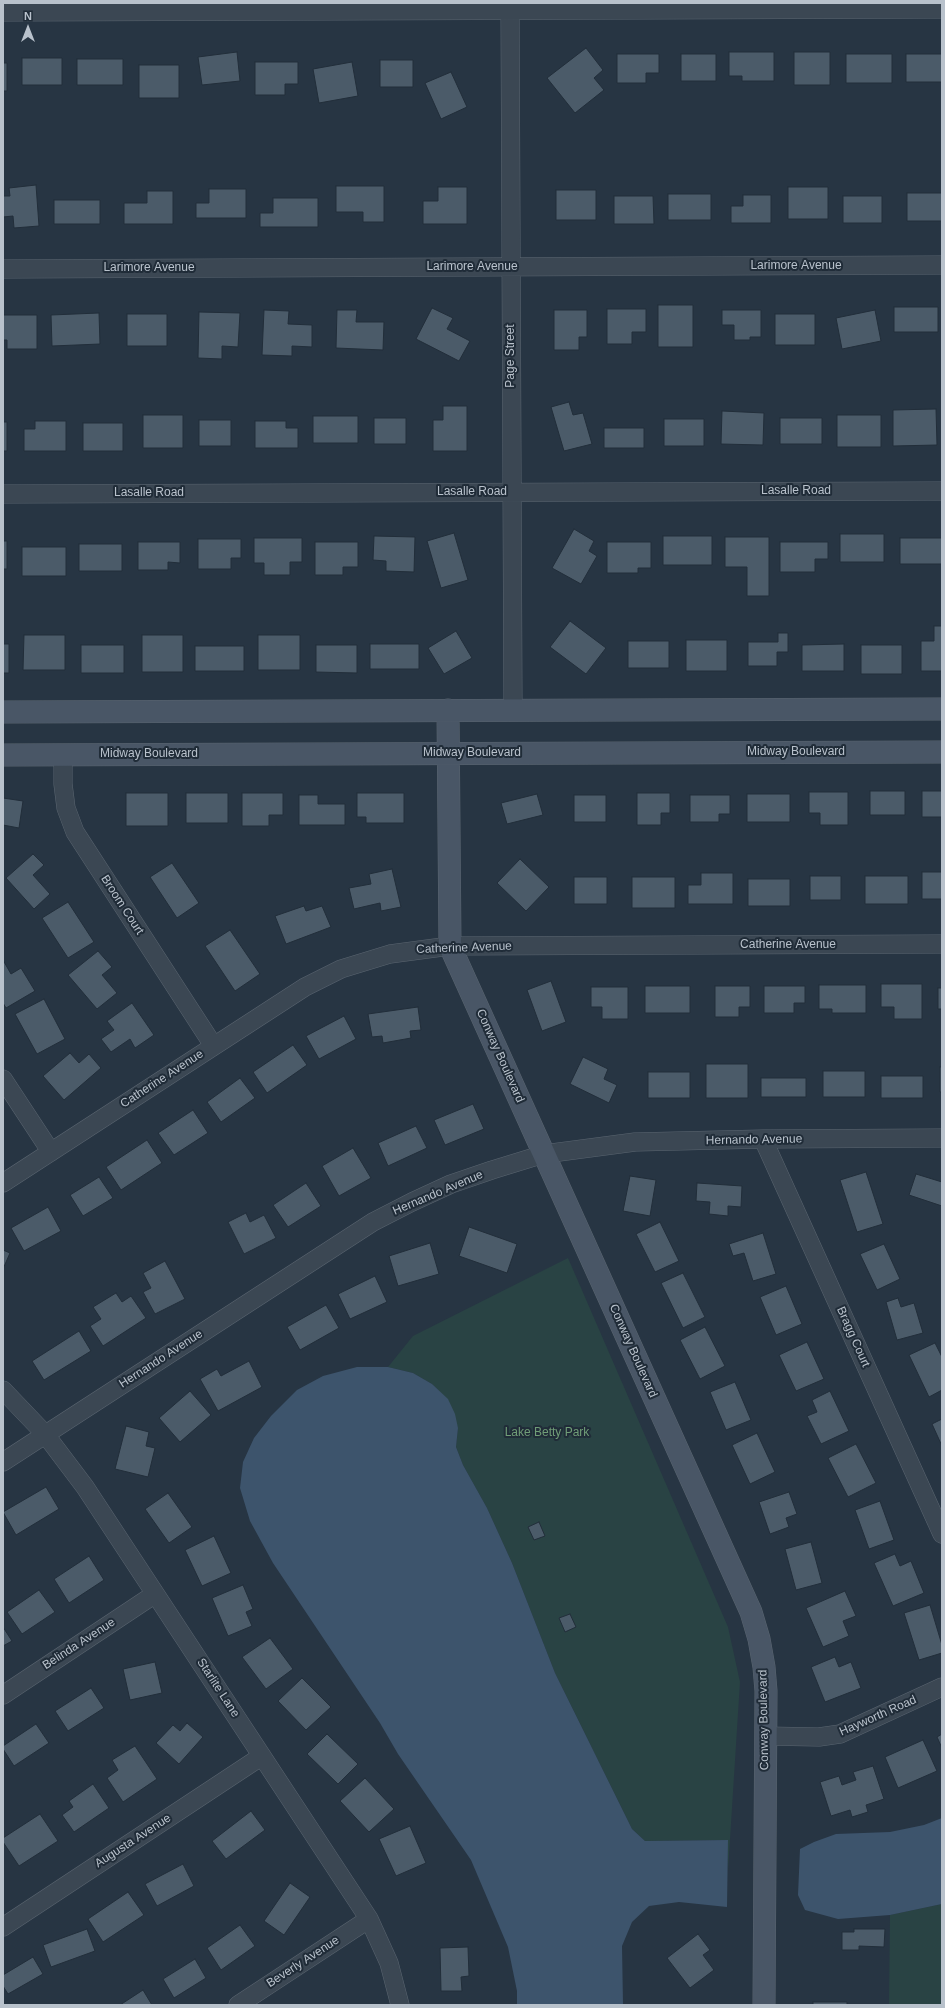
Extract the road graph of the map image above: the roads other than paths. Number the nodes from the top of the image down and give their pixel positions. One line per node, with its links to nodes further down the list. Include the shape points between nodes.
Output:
1 (510, 7): 2 (street); 3 (street); 5 (street, Page Street)
2 (942, 9)
3 (3, 12)
4 (942, 265): 5 (street, Larimore Avenue)
5 (511, 266): 6 (street, Larimore Avenue); 8 (street, Page Street)
6 (3, 269)
7 (942, 490): 8 (street, Lasalle Road)
8 (512, 492): 9 (street, Lasalle Road); 12 (street, Page Street)
9 (3, 494)
10 (942, 709): 12 (street)
11 (448, 710): 12 (street); 13 (street); 15 (street, Conway Boulevard)
12 (513, 710)
13 (3, 712)
14 (942, 752): 15 (street, Midway Boulevard)
15 (448, 753): 17 (street, Midway Boulevard); 19 (street, Conway Boulevard)
16 (3, 755): 17 (street, Midway Boulevard)
17 (63, 755): 20 (street, Broom Court, via 66,808 74,832)
18 (942, 944): 19 (street, Catherine Avenue)
19 (450, 946): 20 (street, Catherine Avenue, via 390,954 341,969 305,987); 25 (street, Conway Boulevard)
20 (213, 1045): 24 (street, Catherine Avenue)
21 (3, 1079): 24 (street)
22 (942, 1138): 23 (street, Hernando Avenue)
23 (763, 1139): 25 (street, Hernando Avenue, via 635,1142); 30 (street, Bragg Court)
24 (51, 1152): 26 (street, Catherine Avenue)
25 (544, 1154): 28 (street, Hernando Avenue, via 451,1184 373,1222); 34 (street, Conway Boulevard, via 751,1612 764,1667)
26 (3, 1183)
27 (3, 1390): 28 (street, Starlite Lane)
28 (45, 1434): 29 (street, Hernando Avenue); 31 (street, Starlite Lane, via 85,1487)
29 (3, 1462)
30 (942, 1534)
31 (156, 1594): 33 (street, Belinda Avenue); 35 (street, Starlite Lane)
32 (942, 1687): 34 (street, Hayworth Road, via 840,1734 819,1738)
33 (3, 1695)
34 (765, 1736): 40 (street, Conway Boulevard)
35 (262, 1756): 36 (street, Starlite Lane); 37 (street, Augusta Avenue)
36 (369, 1918): 38 (street, Beverly Avenue); 39 (street, Starlite Lane, via 390,1963)
37 (3, 1927)
38 (238, 2005)
39 (400, 2005)
40 (764, 2005)

